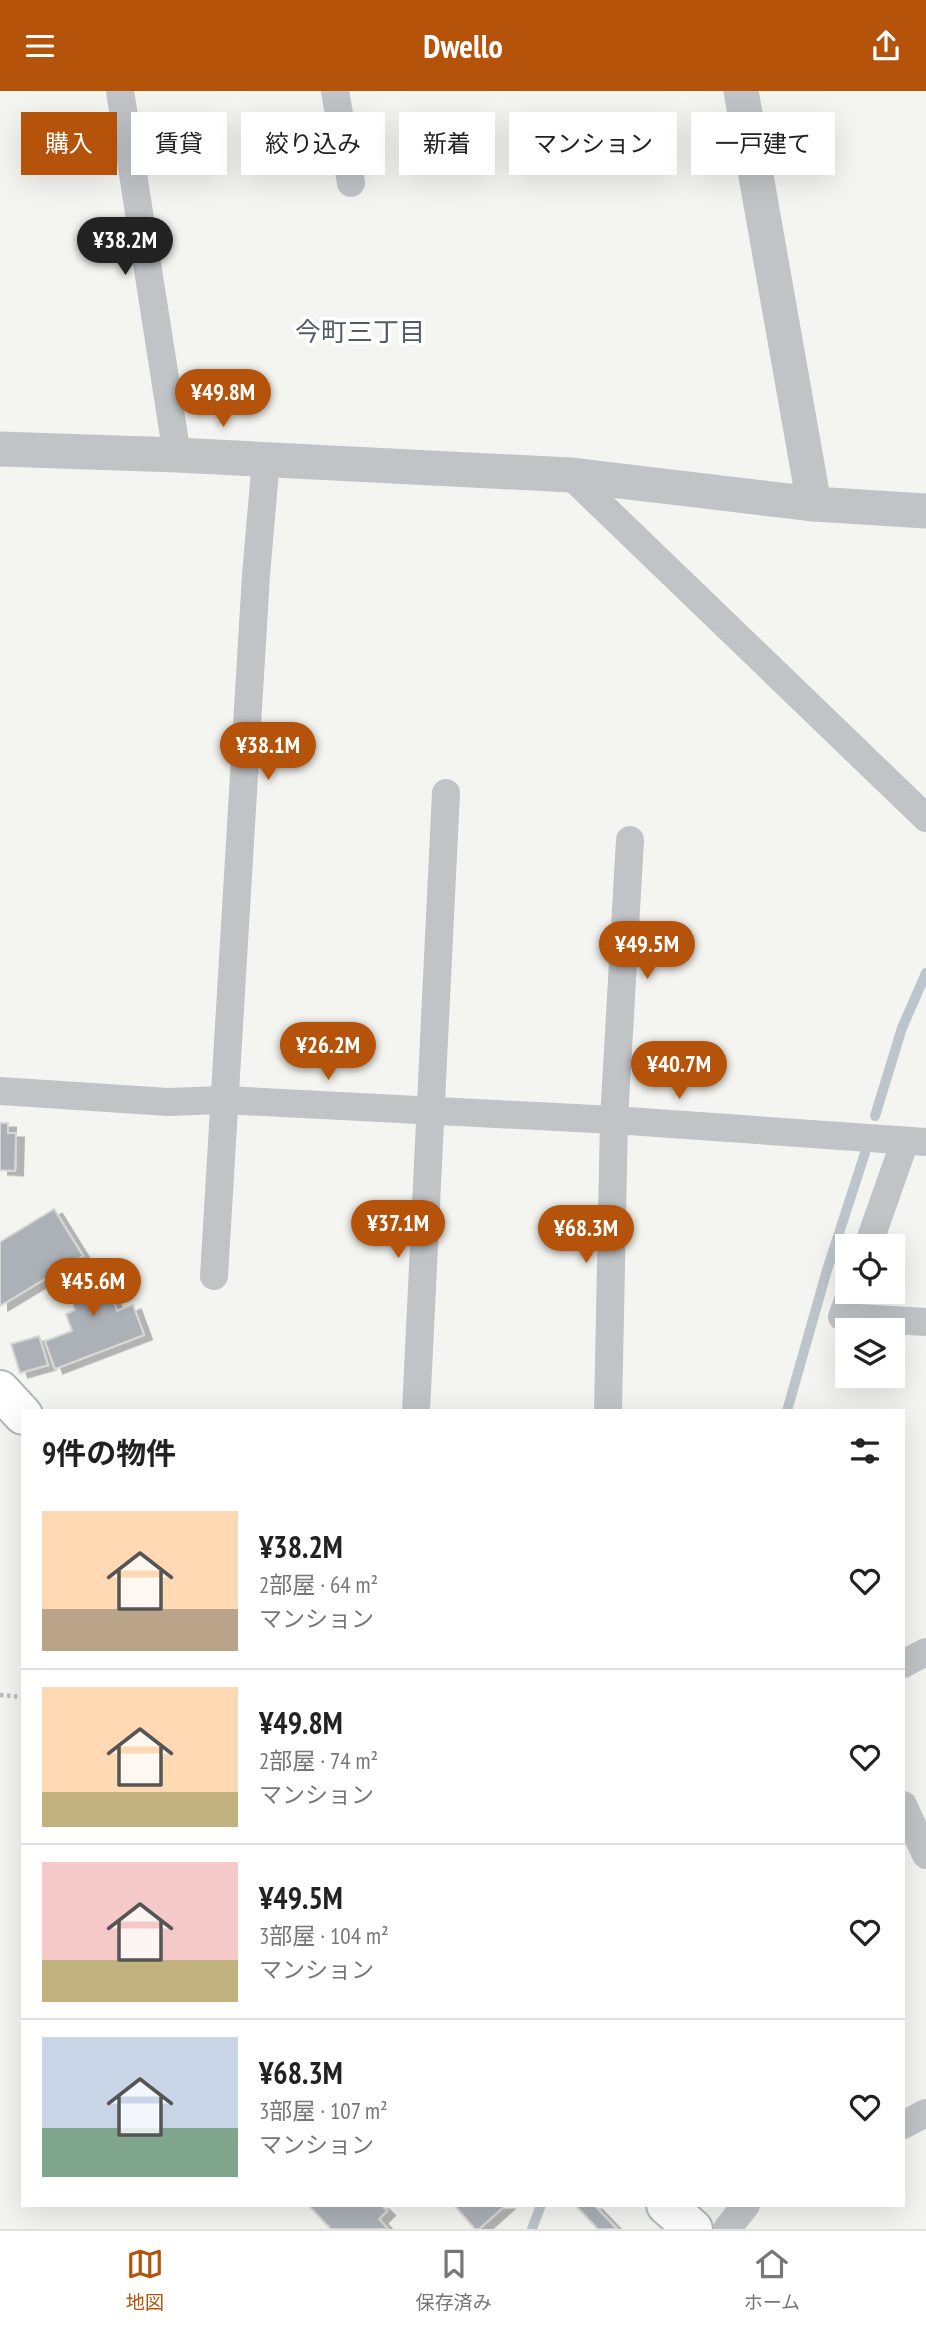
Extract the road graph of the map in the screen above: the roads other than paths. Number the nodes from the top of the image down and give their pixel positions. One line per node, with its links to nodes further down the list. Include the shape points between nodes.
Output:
1 (120, 91): 6 (street)
2 (335, 91): 4 (street)
3 (741, 91): 9 (street)
4 (351, 183)
5 (0, 449): 6 (street)
6 (177, 455): 7 (street)
7 (266, 460): 8 (street); 15 (street)
8 (570, 475): 9 (street); 12 (street)
9 (814, 504): 10 (street)
10 (926, 511)
11 (446, 793): 16 (street)
12 (926, 818)
13 (631, 840): 17 (street)
14 (0, 1091): 15 (street, via 168,1102)
15 (224, 1100): 16 (street); 20 (street)
16 (430, 1112): 17 (street); 24 (street)
17 (614, 1121): 18 (street); 25 (street)
18 (916, 1142): 19 (street)
19 (873, 1234)
20 (214, 1276)
21 (846, 1304): 22 (street, via 842,1317)
22 (926, 1322)
23 (0, 1390): 26 (main road)
24 (416, 1409)
25 (608, 1409)
26 (21, 1413)
27 (926, 1652): 28 (street)
28 (905, 1663)
29 (905, 1809): 30 (street)
30 (926, 1855)
31 (926, 2113): 32 (street)
32 (905, 2124)
33 (744, 2207): 34 (street)
34 (727, 2229)

